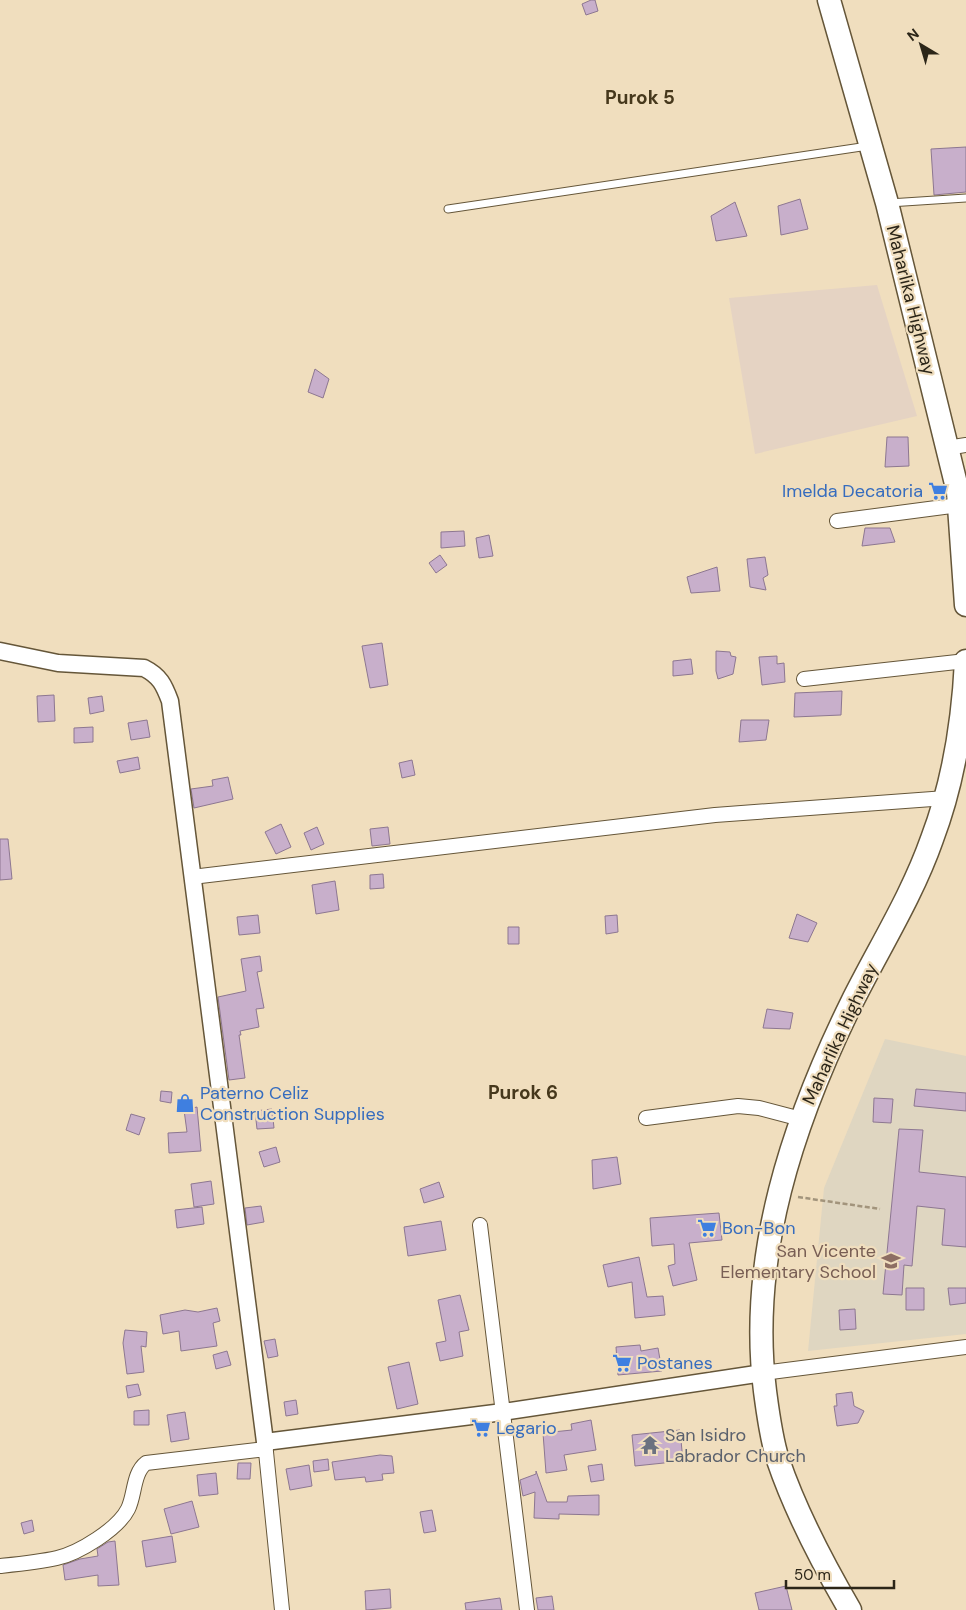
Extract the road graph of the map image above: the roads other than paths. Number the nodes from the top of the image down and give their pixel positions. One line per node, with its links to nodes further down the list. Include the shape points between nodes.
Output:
1 (829, 0): 2 (highway, Maharlika Highway)
2 (871, 145): 4 (highway, Maharlika Highway); 5 (lane)
3 (966, 198): 4 (lane)
4 (888, 203): 6 (highway, Maharlika Highway)
5 (448, 210)
6 (957, 447): 7 (highway, Maharlika Highway)
7 (961, 496): 8 (street); 9 (highway, Maharlika Highway)
8 (838, 521)
9 (966, 606)
10 (0, 651): 14 (street, via 58,663 144,668 156,674 170,701)
11 (966, 661): 12 (street); 13 (highway, Maharlika Highway, via 958,746)
12 (804, 679)
13 (946, 798): 14 (street, via 715,815); 16 (highway, Maharlika Highway, via 912,886 822,1064)
14 (192, 877): 21 (street)
15 (646, 1118): 16 (street, via 738,1106)
16 (801, 1119): 19 (highway, Maharlika Highway, via 779,1194 763,1278 760,1324)
17 (480, 1224): 20 (street)
18 (966, 1347): 19 (street)
19 (763, 1373): 20 (street); 25 (highway, Maharlika Highway, via 768,1417 787,1485 820,1557)
20 (503, 1412): 21 (street); 24 (street)
21 (265, 1445): 22 (street, via 146,1463 139,1473 131,1504 115,1527 59,1558); 23 (street)
22 (0, 1566)
23 (282, 1610)
24 (527, 1610)
25 (850, 1610)

